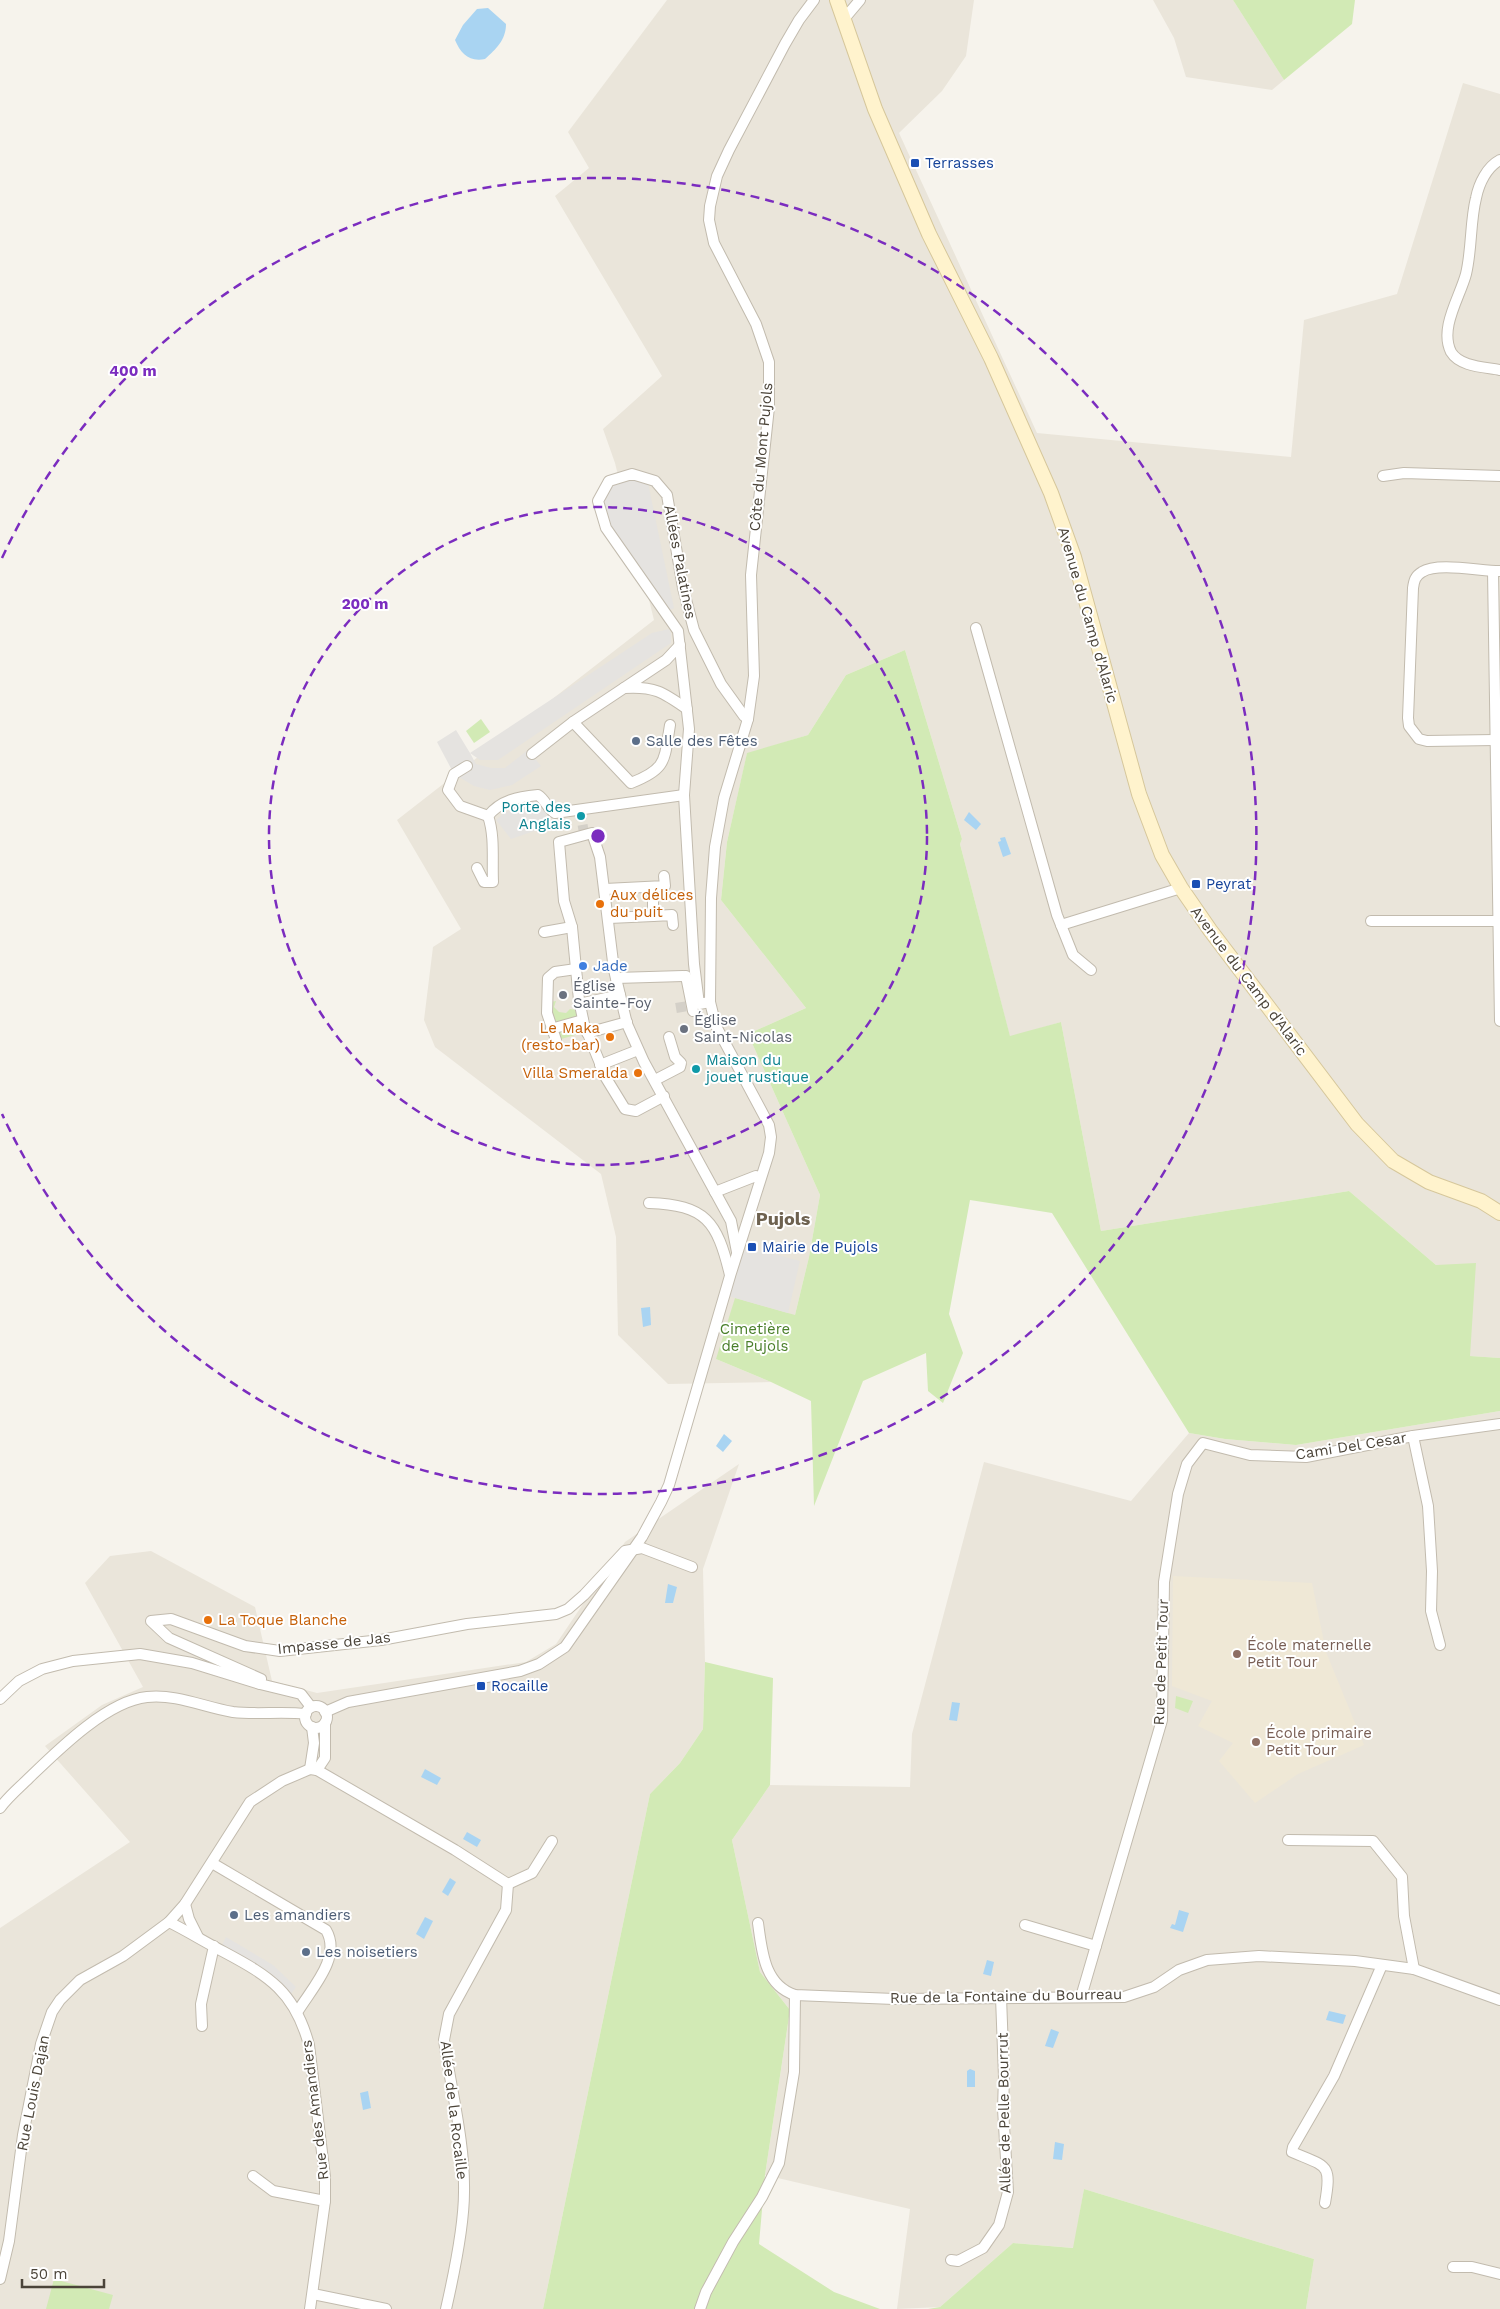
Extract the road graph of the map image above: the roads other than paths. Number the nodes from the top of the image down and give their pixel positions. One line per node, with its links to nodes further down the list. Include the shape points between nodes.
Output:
1 (814, 0): 14 (street, Côte du Mont Pujols, via 785,44 729,150 717,176 710,206 709,220 714,242 756,324 769,362 769,407 750,575 754,676)
2 (837, 0): 4 (main road, Avenue du Camp d'Alaric)
3 (860, 0): 4 (street)
4 (844, 19): 24 (main road, Avenue du Camp d'Alaric, via 884,130 929,234 991,358 1063,523 1139,794 1162,855)
5 (1500, 160): 6 (street, via 1486,172 1476,197 1466,273 1450,319 1448,336 1452,352 1462,362)
6 (1500, 370)
7 (1382, 476): 8 (street, via 1404,473)
8 (1500, 476)
9 (1497, 571): 17 (street); 17 (street, via 1434,568 1420,572 1415,578 1408,718 1409,726 1419,739)
10 (976, 628): 31 (street)
11 (680, 645): 12 (street, via 666,660); 13 (street, Allées Palatines); 14 (street, Allées Palatines, via 678,631 606,528 598,501 610,481 632,474 655,481 667,495 683,588 698,639 721,684)
12 (624, 688): 13 (street, via 645,687 668,695); 15 (street)
13 (687, 709): 20 (street, Allées Palatines, via 689,729)
14 (748, 719): 39 (street, Côte du Mont Pujols, via 724,798 715,846)
15 (573, 722): 16 (street, via 631,783 651,775 663,763); 18 (street)
16 (670, 725)
17 (1495, 740): 30 (street)
18 (532, 754)
19 (467, 766): 21 (street, via 454,774 448,790 460,806)
20 (684, 795): 21 (street, via 555,814 538,794 505,801); 41 (street, Allées Palatines)
21 (488, 816): 22 (street, via 493,830 493,882 484,882)
22 (477, 868)
23 (664, 876): 25 (street, via 665,886)
24 (1181, 888): 31 (street); 56 (main road, Avenue du Camp d'Alaric, via 1357,1124 1393,1161 1429,1182 1481,1201)
25 (605, 889): 28 (street); 33 (street, via 592,832 559,842 564,901)
26 (653, 894): 27 (street)
27 (653, 916): 28 (street); 32 (street, via 672,915)
28 (609, 918): 37 (street)
29 (1371, 921): 30 (street)
30 (1499, 921): 43 (street)
31 (1061, 925): 35 (street, via 1073,955)
32 (673, 926)
33 (572, 927): 34 (street); 36 (street)
34 (544, 932)
35 (1091, 970)
36 (578, 973): 40 (street); 45 (street, via 555,972 548,978 547,1013)
37 (614, 973): 38 (street); 41 (street, via 684,976)
38 (620, 995): 40 (street); 44 (street)
39 (710, 1002): 41 (street); 53 (street, Côte du Mont Pujols, via 716,1026 769,1125 769,1153)
40 (580, 1004): 42 (street)
41 (694, 1005)
42 (583, 1020): 45 (street); 46 (street)
43 (1500, 1021)
44 (627, 1022): 46 (street); 49 (street)
45 (551, 1028): 48 (street)
46 (588, 1033): 50 (street)
47 (669, 1037): 51 (street, via 680,1067)
48 (556, 1040)
49 (638, 1049): 50 (street); 51 (street)
50 (600, 1065): 52 (street, via 625,1109 636,1112)
51 (655, 1080): 52 (street)
52 (664, 1096): 54 (street)
53 (760, 1177): 54 (street); 57 (street, Côte du Mont Pujols)
54 (716, 1192): 57 (street, via 731,1221)
55 (649, 1203): 58 (street, via 687,1207 708,1219 723,1246)
56 (1500, 1213)
57 (737, 1252): 58 (street, Côte du Mont Pujols)
58 (730, 1276): 62 (street, Côte du Mont Pujols, via 669,1485)
59 (1500, 1424): 60 (street, Cami Del Cesar)
60 (1413, 1436): 61 (street, Cami Del Cesar, via 1306,1457 1250,1455); 64 (street, via 1428,1506 1431,1610)
61 (1203, 1443): 83 (street, Rue de Petit Tour, via 1187,1464 1178,1494 1164,1582 1162,1720)
62 (632, 1550): 63 (street, via 642,1548); 65 (street, Impasse de Jas, via 625,1551 584,1596 556,1614 467,1624 380,1640 280,1651 245,1646 171,1619 151,1621 169,1638 262,1679); 68 (street, Côte du Mont Pujols, via 565,1647 539,1664 458,1684 348,1702)
63 (692, 1567)
64 (1440, 1645)
65 (260, 1684): 66 (street, via 192,1663 140,1654 73,1661 42,1669 19,1681); 67 (street, via 301,1694)
66 (0, 1699)
67 (308, 1710): 68 (street, via 321,1707); 70 (street, via 307,1724); 72 (street, via 234,1712 180,1698 162,1696 130,1700 113,1708 62,1746)
68 (325, 1712): 69 (street)
69 (325, 1723): 70 (street); 71 (street, via 325,1758)
70 (312, 1727): 71 (street)
71 (313, 1769): 75 (street, Rue Louis Dajan, via 282,1781 250,1802); 76 (street)
72 (0, 1808)
73 (1288, 1840): 85 (street, via 1372,1841 1402,1877 1404,1916)
74 (552, 1841): 76 (street, via 532,1873)
75 (212, 1863): 77 (street, Rue Louis Dajan); 90 (street, via 326,1930 332,1939 329,1960)
76 (508, 1884): 102 (street, Allée de la Rocaille, via 506,1910 449,2014 445,2029 445,2049 463,2157 464,2193)
77 (185, 1904): 78 (street, Rue Louis Dajan); 81 (street)
78 (169, 1922): 81 (street, Rue des Amandiers); 98 (street, Rue Louis Dajan, via 123,1956 80,1980 52,2012 40,2044)
79 (758, 1923): 86 (street, via 768,1974)
80 (1025, 1925): 83 (street)
81 (198, 1937): 82 (street, Rue des Amandiers)
82 (214, 1946): 90 (street, Rue des Amandiers, via 270,1978); 91 (street, via 200,2004)
83 (1096, 1946): 88 (street, Rue de Petit Tour)
84 (1382, 1965): 85 (street, Rue de la Fontaine du Bourreau); 88 (street, Rue de la Fontaine du Bourreau, via 1259,1956 1207,1960 1179,1970 1154,1987 1124,1997); 94 (street, via 1334,2076 1293,2147 1292,2152 1324,2166 1328,2172)
85 (1414, 1969): 89 (street, Rue de la Fontaine du Bourreau)
86 (795, 1995): 87 (street, Rue de la Fontaine du Bourreau, via 894,1999); 103 (street, via 794,2072 779,2163 762,2198 710,2284)
87 (1001, 1997): 88 (street, Rue de la Fontaine du Bourreau); 95 (street, Allée de Pelle Bourrut, via 1008,2192 999,2225 983,2248 958,2261)
88 (1081, 1997)
89 (1500, 2000)
90 (298, 2011): 93 (street, Rue des Amandiers, via 309,2045)
91 (202, 2026)
92 (253, 2176): 93 (street, via 273,2191)
93 (325, 2201): 99 (street, Rue des Amandiers)
94 (1325, 2203)
95 (951, 2260)
96 (1453, 2267): 97 (street, via 1472,2267)
97 (1500, 2274)
98 (0, 2279)
99 (313, 2294): 100 (street, Rue des Amandiers); 101 (street)
100 (310, 2309)
101 (386, 2309)
102 (446, 2309)
103 (700, 2309)

